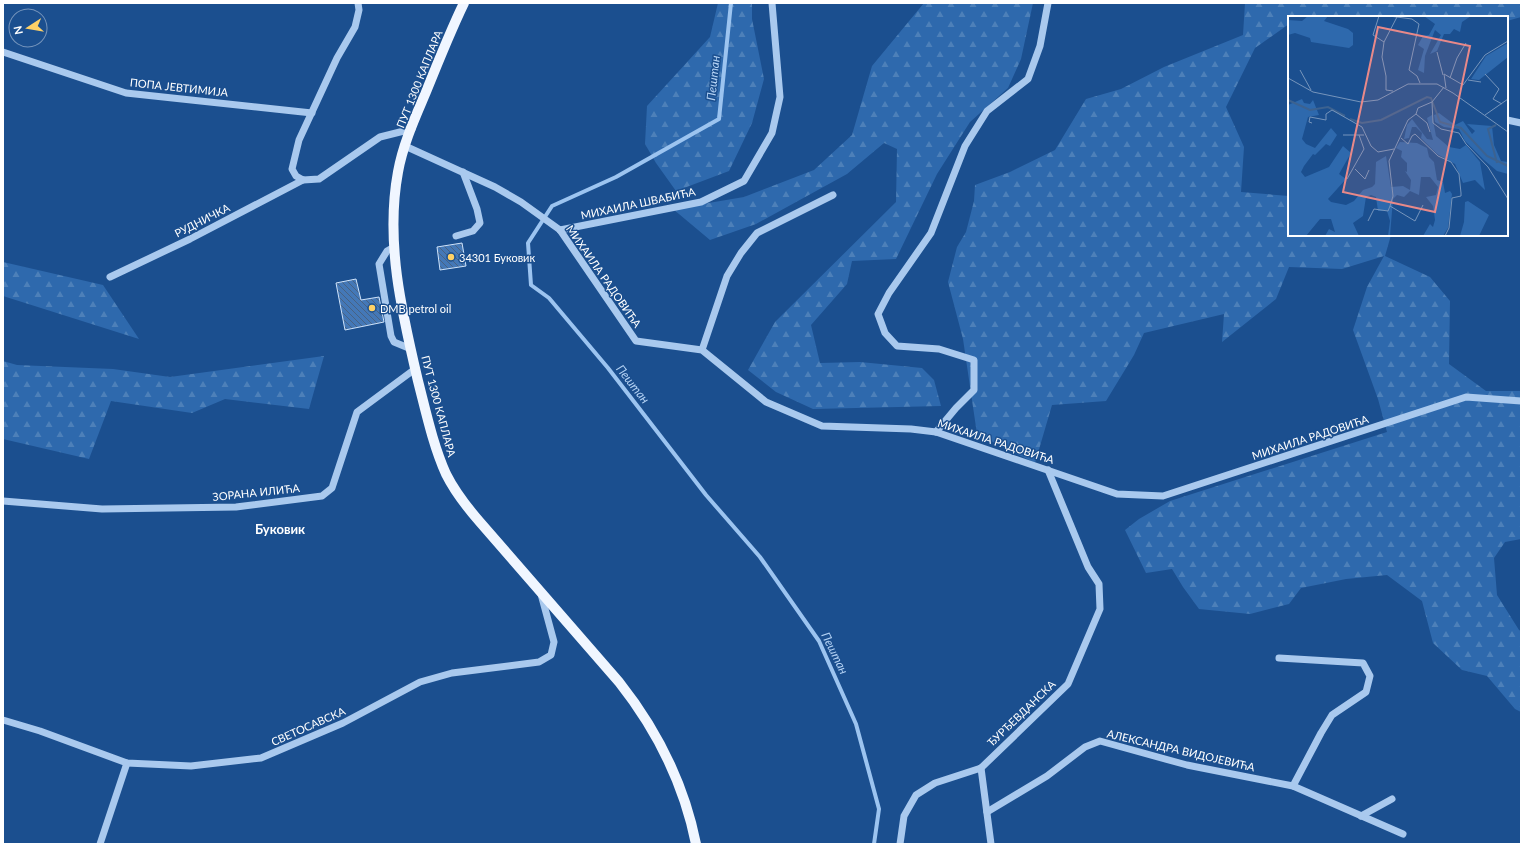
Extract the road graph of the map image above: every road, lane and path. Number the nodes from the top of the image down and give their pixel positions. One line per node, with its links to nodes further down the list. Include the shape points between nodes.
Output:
1 (358, 3): 6 (street, via 355,28 337,58)
2 (464, 3): 9 (main road, ПУТ 1300 КАПЛАРА, via 438,60)
3 (772, 3): 14 (street, МИХАИЛА ШВАБИЋА, via 780,97 772,133 744,182 701,202)
4 (1048, 3): 22 (street, via 1040,46 1028,79 987,111 965,146 931,233 889,293 878,314 885,333 898,346 939,349 974,360 974,390)
5 (3, 52): 6 (street, ПОПА ЈЕВТИМИЈА, via 126,93)
6 (312, 113): 12 (street, via 298,140 292,169)
7 (1508, 120): 8 (street)
8 (1521, 123)
9 (412, 129): 10 (main road, ПУТ 1300 КАПЛАРА); 12 (street, РУДНИЧКА, via 380,137 319,179)
10 (405, 146): 11 (street, МИХАИЛА РАДОВИЋА); 16 (main road, ПУТ 1300 КАПЛАРА, via 394,203)
11 (463, 172): 14 (street, МИХАИЛА РАДОВИЋА, via 521,202); 15 (street, via 480,223 473,231)
12 (302, 180): 17 (street, РУДНИЧКА, via 190,239)
13 (833, 195): 19 (street, via 757,233 727,276)
14 (560, 230): 19 (street, МИХАИЛА РАДОВИЋА, via 636,341)
15 (456, 236)
16 (394, 247): 18 (main road, ПУТ 1300 КАПЛАРА, via 399,293); 18 (street, via 387,251 380,264 391,336 394,342)
17 (110, 277)
18 (411, 349): 20 (main road, ПУТ 1300 КАПЛАРА)
19 (702, 350): 22 (street, МИХАИЛА РАДОВИЋА, via 766,402 822,426)
20 (415, 369): 24 (street, ЗОРАНА ИЛИЋА, via 357,412 332,488 322,496 236,507 102,509); 25 (main road, ПУТ 1300 КАПЛАРА, via 436,448 451,484 466,506)
21 (1521, 402): 23 (street, МИХАИЛА РАДОВИЋА, via 1466,397 1163,496 1118,494)
22 (936, 432): 23 (street, МИХАИЛА РАДОВИЋА)
23 (1048, 470): 29 (street, ЂУРЂЕВДАНСКА, via 1088,567 1099,584 1100,609 1068,684)
24 (3, 501)
25 (540, 590): 28 (street, СВЕТОСАВСКА, via 554,642 551,655 539,662 452,673 420,682 343,723 261,758 190,766); 36 (main road, ПУТ 1300 КАПЛАРА, via 632,698 653,730 680,788)
26 (1279, 658): 30 (street, via 1363,663 1370,676 1366,692 1332,715)
27 (3, 720): 28 (street, СВЕТОСАВСКА)
28 (127, 763): 35 (street)
29 (981, 768): 32 (street); 37 (street, ЂУРЂЕВДАНСКА, via 935,783 916,795 904,816)
30 (1293, 786): 32 (street, АЛЕКСАНДРА ВИДОЈЕВИЋА, via 1187,765 1100,741 1085,746 1048,776); 33 (street, АЛЕКСАНДРА ВИДОЈЕВИЋА)
31 (1392, 799): 33 (street)
32 (987, 812): 38 (street)
33 (1361, 816): 34 (street, АЛЕКСАНДРА ВИДОЈЕВИЋА)
34 (1403, 834)
35 (100, 844)
36 (696, 844)
37 (900, 844)
38 (991, 844)

